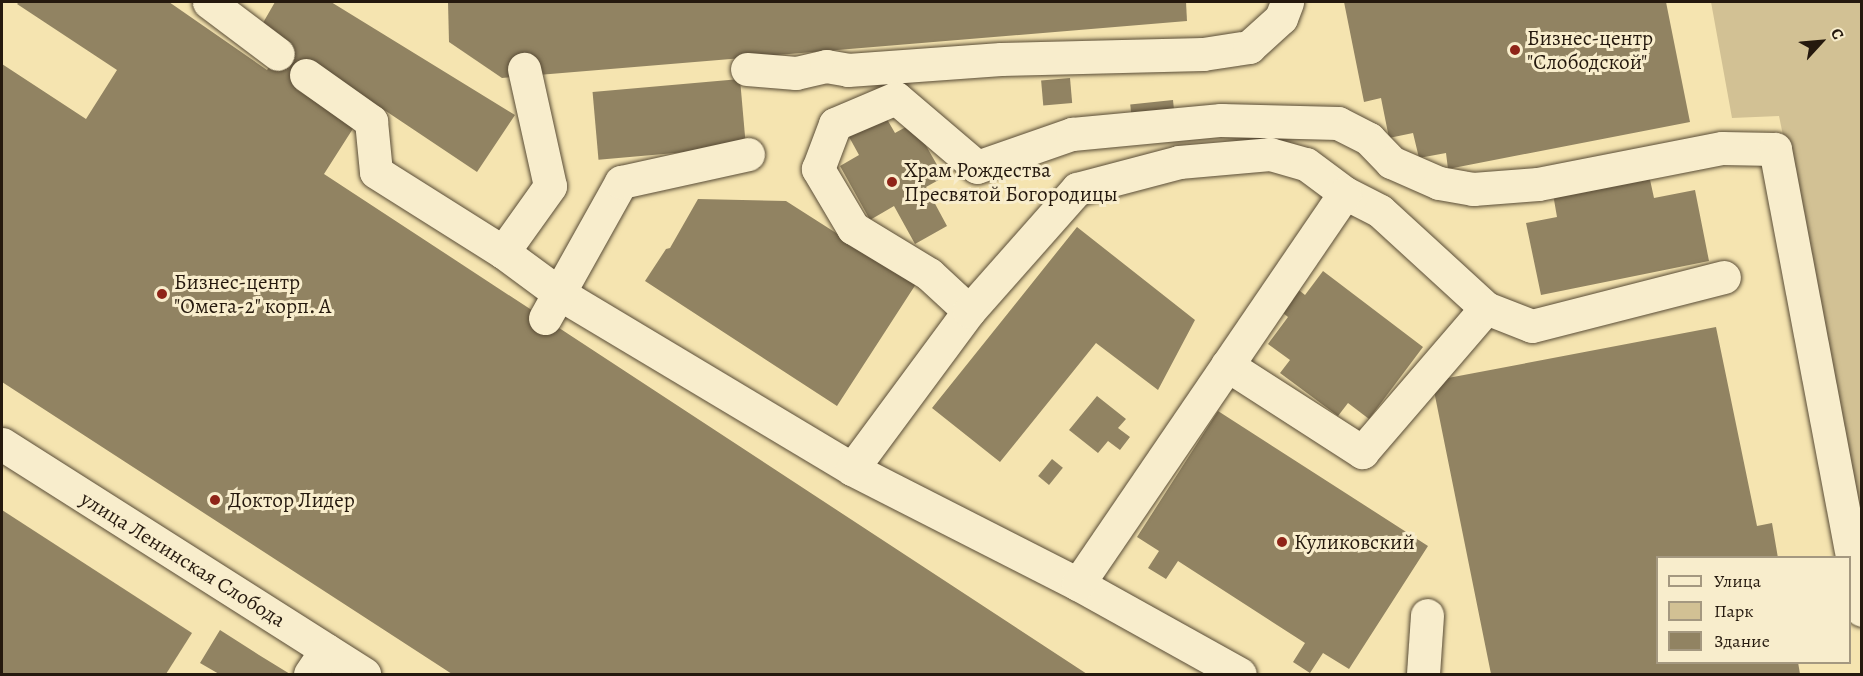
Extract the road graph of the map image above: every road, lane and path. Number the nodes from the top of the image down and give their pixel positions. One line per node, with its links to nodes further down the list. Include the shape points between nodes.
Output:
1 (208, 2): 3 (street)
2 (1287, 2): 6 (street, via 1281,18 1249,47 1203,54 1001,59)
3 (278, 54)
4 (524, 69): 11 (street, via 550,186)
5 (747, 69): 6 (street, via 796,73 826,66)
6 (848, 70): 8 (street, via 848,91)
7 (306, 75): 11 (street, via 371,121 376,172)
8 (855, 115): 15 (street, via 836,124 818,169 853,228 929,274); 20 (street, via 896,98 977,167 1072,134 1221,120 1338,123 1369,139 1391,162 1439,183 1473,189 1538,184 1722,148 1775,149)
9 (748, 154): 13 (street, via 621,182)
10 (1345, 193): 14 (street, via 1380,211); 15 (street, via 1306,164 1270,154 1179,162 1077,189); 16 (street)
11 (503, 252): 13 (street)
12 (1724, 277): 14 (street, via 1532,326)
13 (553, 306): 18 (street)
14 (1486, 308): 16 (street, via 1362,452)
15 (969, 311): 18 (street)
16 (1227, 365): 19 (street, via 1100,557)
17 (2, 444): 22 (street, улица Ленинская Слобода)
18 (852, 469): 19 (street)
19 (1078, 584): 24 (street)
20 (1862, 610)
21 (1427, 615): 25 (street)
22 (318, 662): 23 (street, улица Ленинская Слобода)
23 (364, 675)
24 (1240, 675)
25 (1423, 675)

